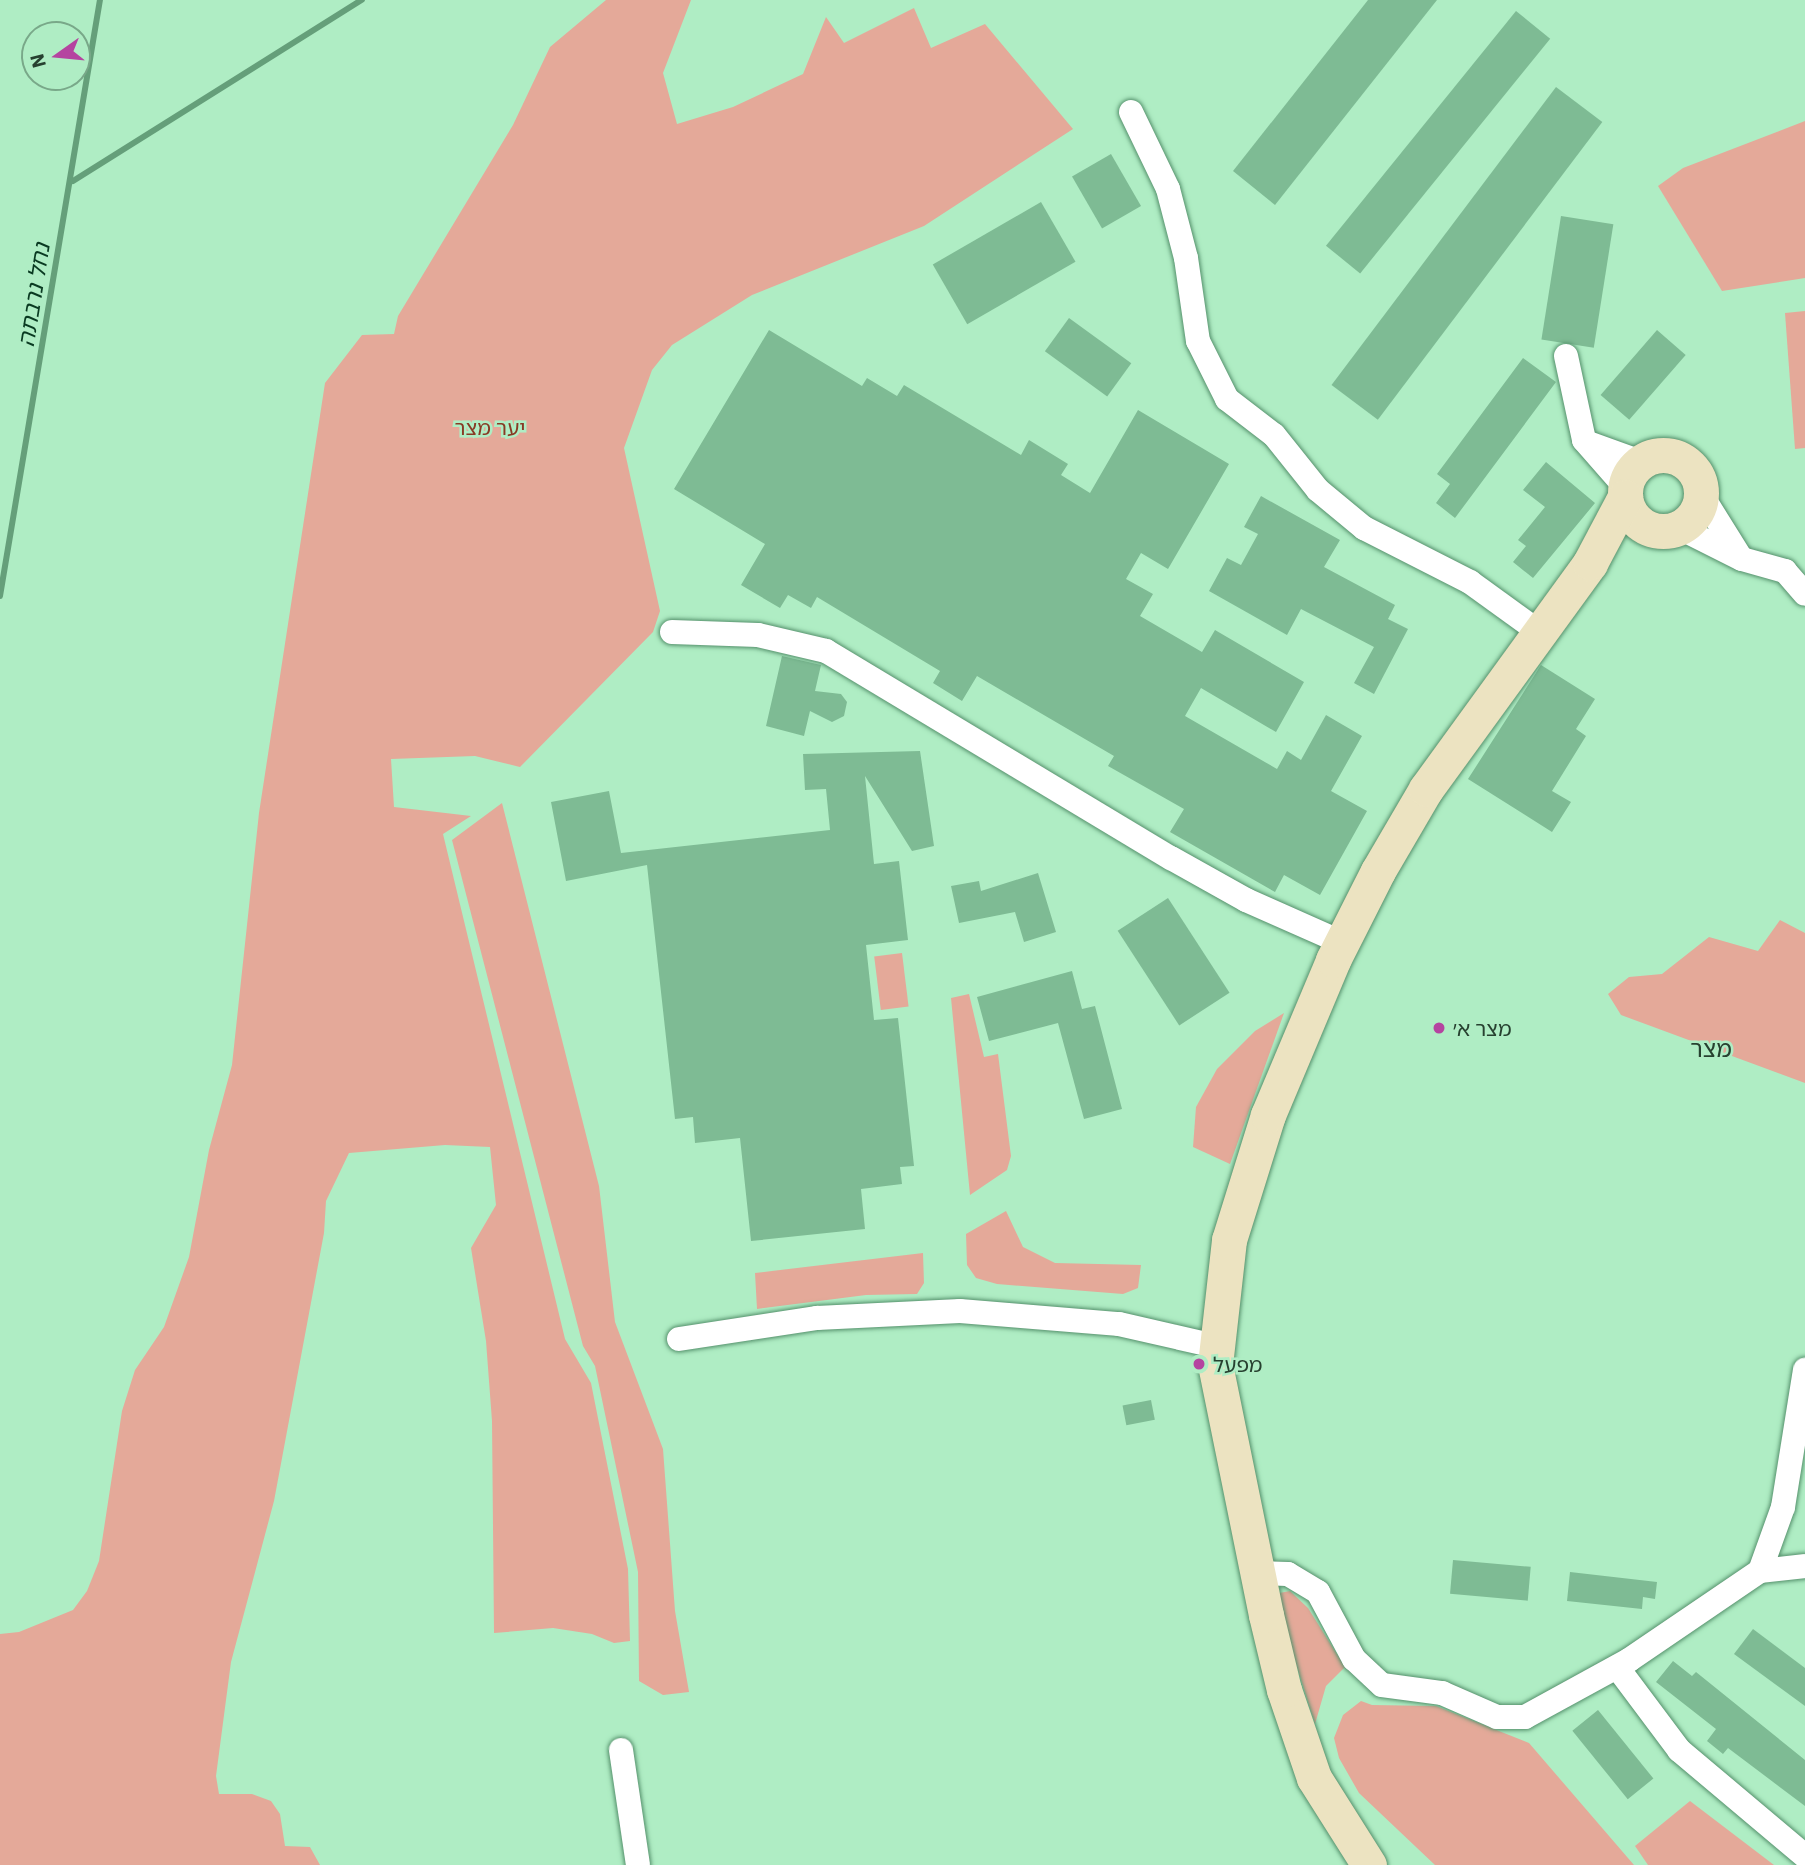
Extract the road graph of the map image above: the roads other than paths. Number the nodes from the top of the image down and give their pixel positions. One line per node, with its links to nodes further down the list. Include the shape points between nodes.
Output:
1 (1131, 112): 10 (street, via 1168,189 1186,258 1198,341 1227,398 1274,435 1318,490 1364,528 1470,582)
2 (1566, 356): 3 (street, via 1584,440)
3 (1630, 482): 4 (street, via 1661,455 1680,459 1694,471); 5 (street, via 1634,519); 7 (street)
4 (1701, 494): 5 (street, via 1695,514); 6 (street)
5 (1667, 529): 6 (street); 7 (street)
6 (1742, 559): 8 (street, via 1785,571)
7 (1590, 563): 10 (street)
8 (1805, 594)
9 (672, 632): 11 (street, via 758,635 826,651 1245,900)
10 (1539, 632): 11 (street, via 1426,789)
11 (1341, 942): 13 (street, via 1247,1173 1229,1240)
12 (679, 1339): 13 (street, via 817,1318 960,1311 1119,1324)
13 (1215, 1346): 17 (street, via 1218,1387)
14 (1805, 1370): 16 (street, via 1783,1507)
15 (1805, 1566): 16 (street)
16 (1760, 1571): 18 (street)
17 (1257, 1573): 18 (street, via 1288,1574 1318,1592 1354,1660 1382,1685 1442,1693 1497,1717 1539,1712); 22 (street, via 1300,1742 1334,1816)
18 (1617, 1667): 20 (street, via 1679,1750)
19 (621, 1750): 21 (street)
20 (1805, 1856)
21 (638, 1865)
22 (1369, 1865)

